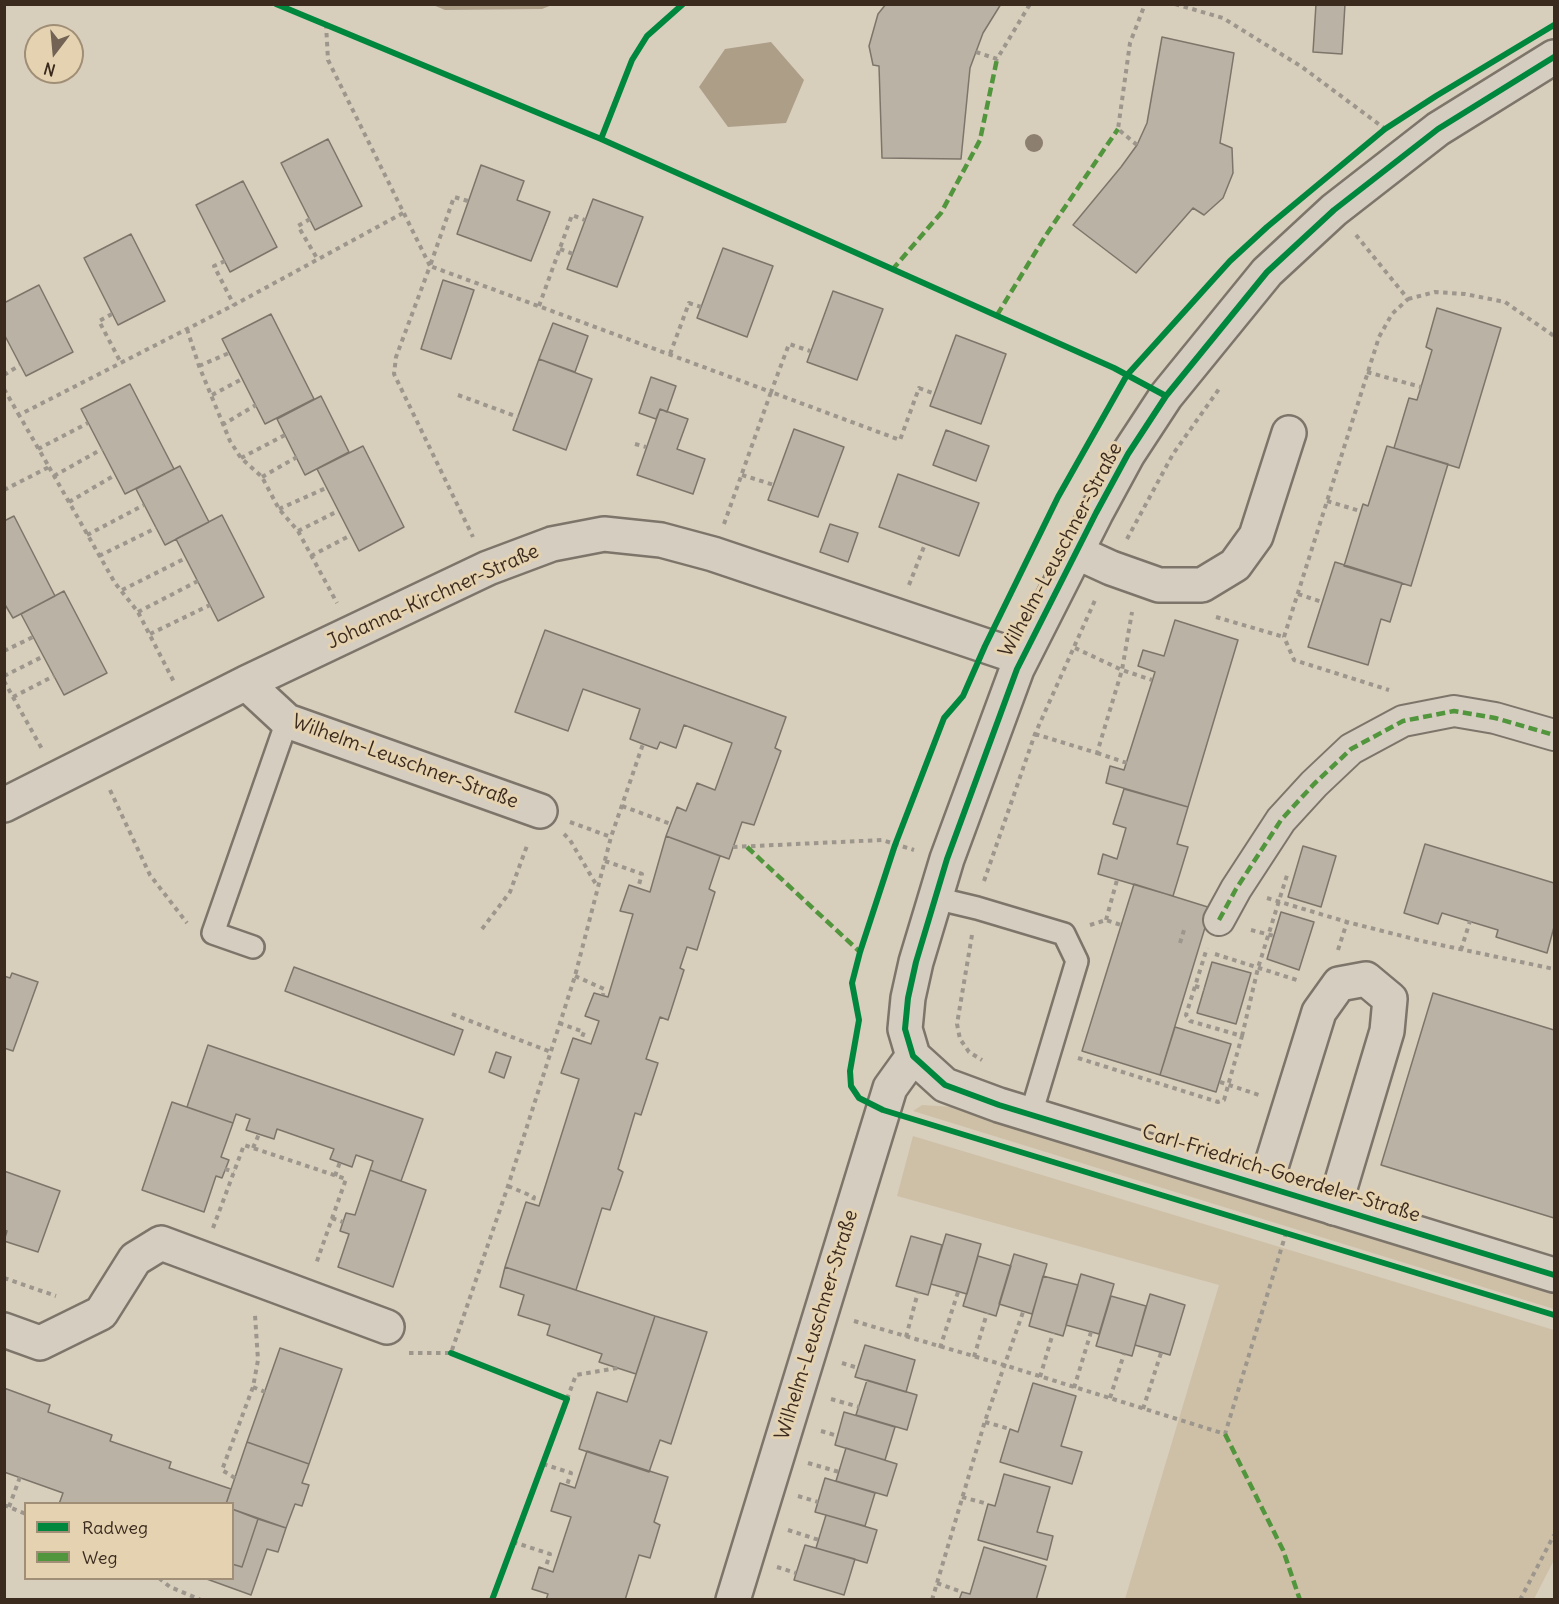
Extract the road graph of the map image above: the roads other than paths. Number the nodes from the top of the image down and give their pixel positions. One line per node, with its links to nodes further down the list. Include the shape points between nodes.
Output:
1 (1554, 57): 3 (street, Wilhelm-Leuschner-Straße, via 1438,129 1334,210 1267,272 1166,396 1128,454)
2 (1289, 433): 3 (street, via 1256,536 1235,566 1202,585 1159,585)
3 (1076, 552): 4 (street, Wilhelm-Leuschner-Straße)
4 (1022, 658): 5 (street, Johanna-Kirchner-Straße, via 713,555 661,540 604,534 552,544 488,568); 10 (street, Wilhelm-Leuschner-Straße)
5 (246, 683): 6 (street, Wilhelm-Leuschner-Straße); 8 (street, Johanna-Kirchner-Straße)
6 (287, 721): 9 (street, Wilhelm-Leuschner-Straße); 12 (lane, via 213,933)
7 (1554, 735): 11 (street, via 1454,711 1403,721 1351,748 1281,820)
8 (4, 805)
9 (540, 811)
10 (935, 897): 13 (street, Wilhelm-Leuschner-Straße, via 908,998 905,1029); 14 (lane, via 1064,934 1077,961)
11 (1219, 920)
12 (253, 947)
13 (912, 1056): 14 (street, Carl-Friedrich-Goerdeler-Straße, via 945,1085); 20 (street, Wilhelm-Leuschner-Straße, via 890,1088)
14 (1031, 1114): 15 (street, Carl-Friedrich-Goerdeler-Straße)
15 (1265, 1186): 16 (street, Carl-Friedrich-Goerdeler-Straße); 16 (street, via 1319,1012 1328,994 1340,984 1366,979 1389,999 1388,1031)
16 (1334, 1208): 17 (street, Carl-Friedrich-Goerdeler-Straße)
17 (1554, 1275)
18 (387, 1327): 19 (street, via 161,1243 135,1259 101,1313 40,1343)
19 (4, 1330)
20 (733, 1599)

